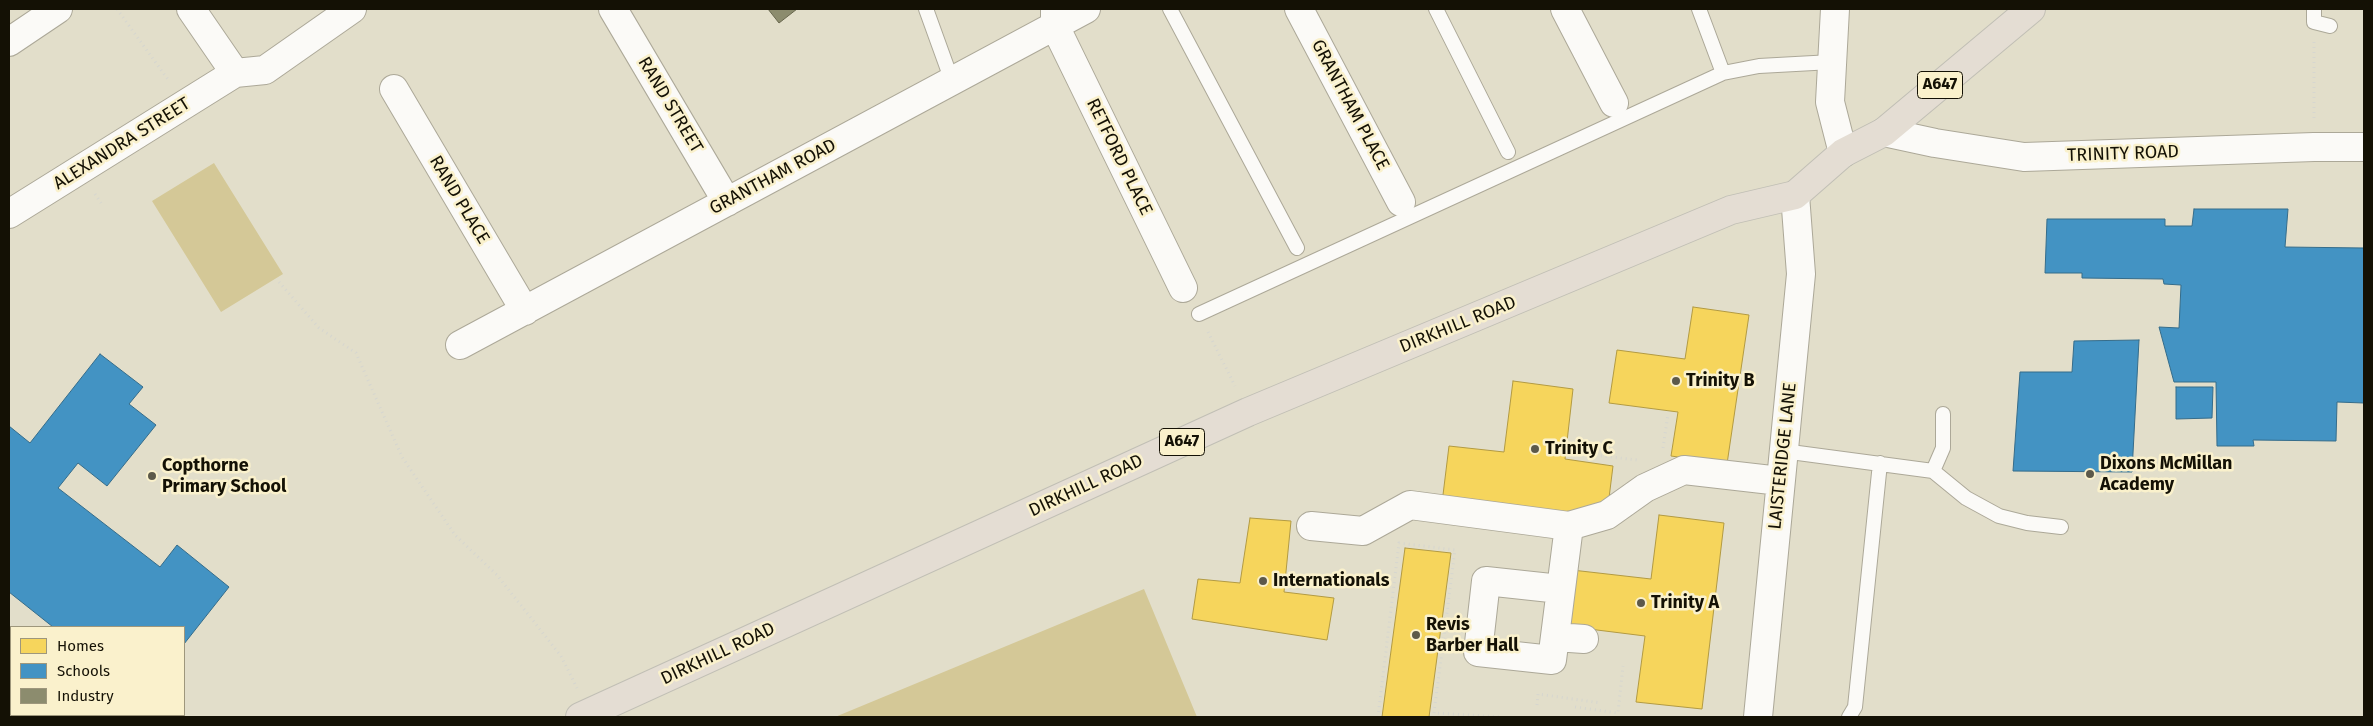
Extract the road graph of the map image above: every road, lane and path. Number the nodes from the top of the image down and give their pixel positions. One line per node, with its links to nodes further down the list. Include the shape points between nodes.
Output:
1 (58, 9): 18 (street)
2 (117, 9): 25 (path)
3 (191, 9): 20 (street)
4 (352, 9): 20 (street, ALEXANDRA STREET, via 265,70)
5 (613, 9): 32 (street, RAND STREET)
6 (926, 9): 22 (lane)
7 (1086, 9): 16 (street, GRANTHAM ROAD)
8 (1170, 9): 35 (lane)
9 (1436, 9): 29 (lane)
10 (1566, 9): 24 (street)
11 (1699, 9): 21 (lane)
12 (1835, 9): 19 (street)
13 (2031, 9): 26 (main road, A647)
14 (1303, 10): 33 (street, GRANTHAM PLACE)
15 (2314, 15): 17 (lane); 27 (path)
16 (1055, 17): 22 (street, GRANTHAM ROAD); 37 (street, RETFORD PLACE)
17 (2330, 26)
18 (9, 42)
19 (1832, 62): 21 (lane, via 1759,66); 30 (street, via 1830,102)
20 (234, 73): 25 (street, ALEXANDRA STREET)
21 (1723, 73): 39 (lane)
22 (952, 81): 32 (street, GRANTHAM ROAD)
23 (394, 89): 38 (street, RAND PLACE)
24 (1614, 103)
25 (185, 104): 34 (street, ALEXANDRA STREET)
26 (1884, 132): 27 (street, TRINITY ROAD, via 2024,157); 30 (main road, A647)
27 (2314, 147): 28 (street, TRINITY ROAD)
28 (2364, 147)
29 (1508, 152)
30 (1843, 153): 31 (main road, A647)
31 (1795, 196): 41 (main road, DIRKHILL ROAD / A647, via 1731,210); 44 (street, LAISTERIDGE LANE, via 1801,274)
32 (728, 202): 38 (street, GRANTHAM ROAD)
33 (1401, 202)
34 (9, 214)
35 (1297, 248)
36 (279, 282): 59 (path, via 319,328 356,353 402,457 455,535 497,574 561,656)
37 (1182, 288)
38 (525, 310): 40 (street, GRANTHAM ROAD)
39 (1199, 314): 41 (path)
40 (460, 345)
41 (1248, 412): 59 (main road, DIRKHILL ROAD / A647)
42 (1668, 414): 45 (path)
43 (1943, 414): 47 (lane, via 1943,448)
44 (1783, 450): 46 (lane); 48 (street, LAISTERIDGE LANE)
45 (1663, 454)
46 (1880, 463): 47 (lane); 63 (lane, via 1855,706)
47 (1933, 471): 51 (lane, via 1966,498 2000,516)
48 (1780, 481): 50 (street, via 1684,470 1645,488 1607,515); 62 (street, LAISTERIDGE LANE)
49 (1311, 526): 50 (street, via 1363,531 1410,505)
50 (1569, 526): 52 (street)
51 (2061, 527)
52 (1560, 589): 53 (street); 53 (street, via 1486,581 1478,652 1552,660)
53 (1555, 636): 54 (street)
54 (1584, 639)
55 (1623, 666): 58 (path, via 1618,713)
56 (1601, 703): 57 (path, via 1538,694)
57 (1537, 705)
58 (1575, 707)
59 (585, 715)
60 (1378, 717): 61 (path, via 1400,543 1455,550 1434,713)
61 (1502, 717)
62 (1758, 717)
63 (1848, 717)

